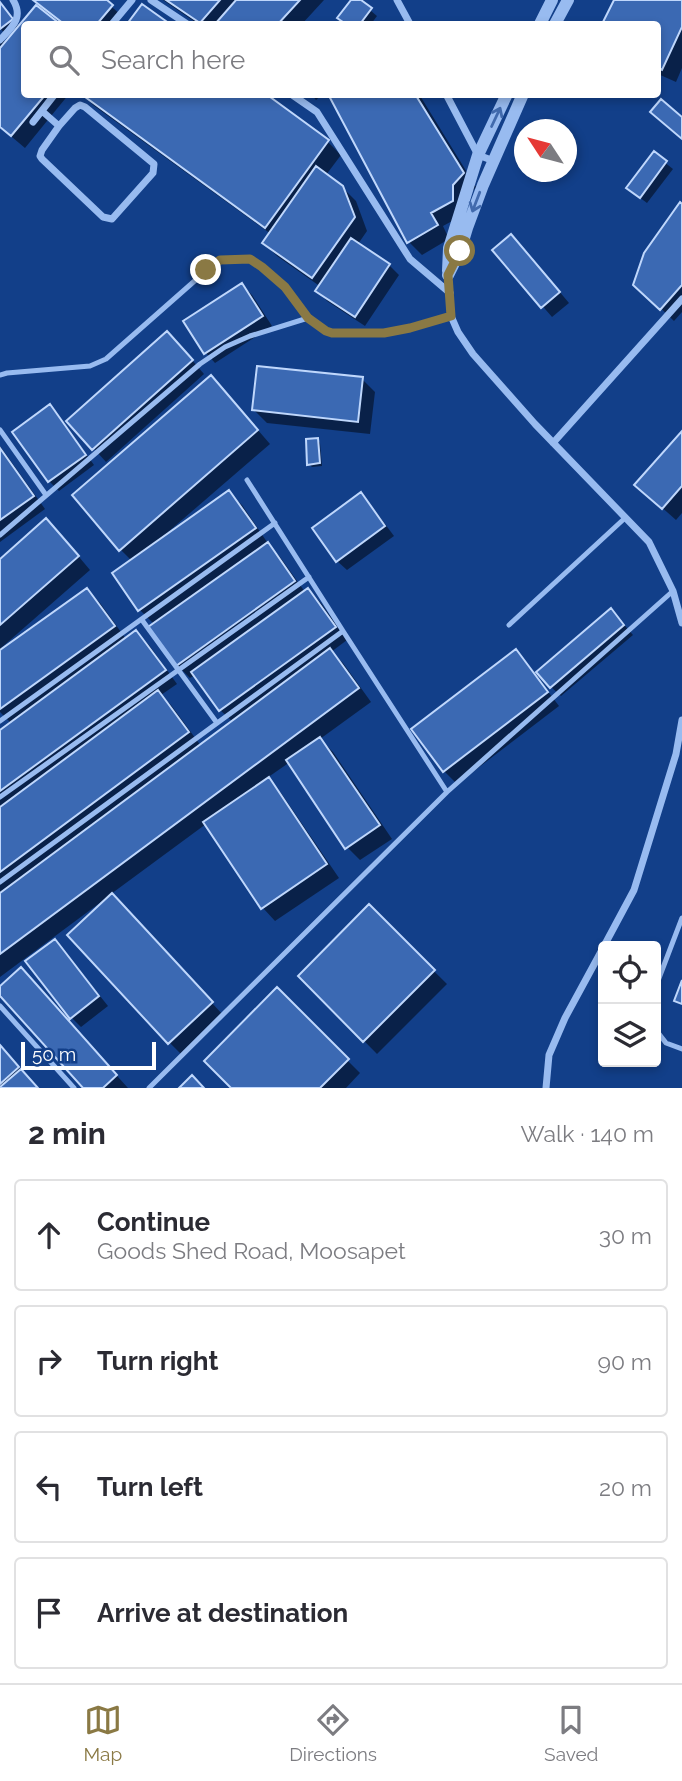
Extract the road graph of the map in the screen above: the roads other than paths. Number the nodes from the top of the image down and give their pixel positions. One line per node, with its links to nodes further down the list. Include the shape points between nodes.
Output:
1 (13, 0): 12 (street, via 18,17)
2 (132, 0): 7 (street)
3 (151, 0): 8 (street)
4 (397, 0): 9 (street)
5 (552, 0): 10 (street)
6 (568, 0): 11 (street)
7 (114, 21)
8 (182, 21)
9 (408, 21)
10 (542, 21)
11 (557, 21)
12 (0, 40)
13 (52, 98): 18 (street)
14 (297, 98): 24 (street, via 317,112 410,259)
15 (448, 98): 21 (street)
16 (505, 98): 21 (street, one-way to 16)
17 (521, 98): 22 (street)
18 (42, 111): 19 (street); 20 (street)
19 (33, 122)
20 (59, 126): 20 (street, via 80,105 154,164 153,173 112,219 103,217 40,156)
21 (478, 155): 22 (street); 23 (street, via 449,248)
22 (494, 161): 23 (street, one-way to 23)
23 (448, 275): 24 (street)
24 (450, 293): 26 (street)
25 (682, 299): 30 (street)
26 (451, 316): 27 (lane, via 410,328 361,334 332,333); 30 (street, via 473,354)
27 (308, 318): 28 (lane, via 285,287 250,259 220,260 106,359 90,366); 32 (lane, via 225,347)
28 (0, 375)
29 (0, 430): 32 (lane)
30 (553, 443): 33 (street)
31 (247, 480): 34 (lane)
32 (46, 495): 35 (lane)
33 (625, 518): 37 (street, via 649,542); 40 (lane)
34 (275, 523): 36 (lane); 38 (lane)
35 (0, 535)
36 (309, 578): 41 (lane); 42 (lane)
37 (673, 591): 39 (street); 46 (lane)
38 (142, 620): 42 (lane); 44 (lane)
39 (682, 623)
40 (509, 625)
41 (343, 631): 45 (lane); 46 (lane)
42 (177, 671): 45 (lane); 47 (lane)
43 (682, 720): 50 (street, via 634,890)
44 (0, 721)
45 (217, 723): 48 (lane)
46 (447, 792): 57 (lane)
47 (0, 797)
48 (0, 882)
49 (682, 918): 52 (lane)
50 (607, 941)
51 (598, 958): 58 (street, via 549,1055)
52 (661, 973)
53 (0, 1006): 56 (lane)
54 (661, 1036): 55 (lane)
55 (682, 1049)
56 (74, 1088)
57 (149, 1088)
58 (546, 1088)

